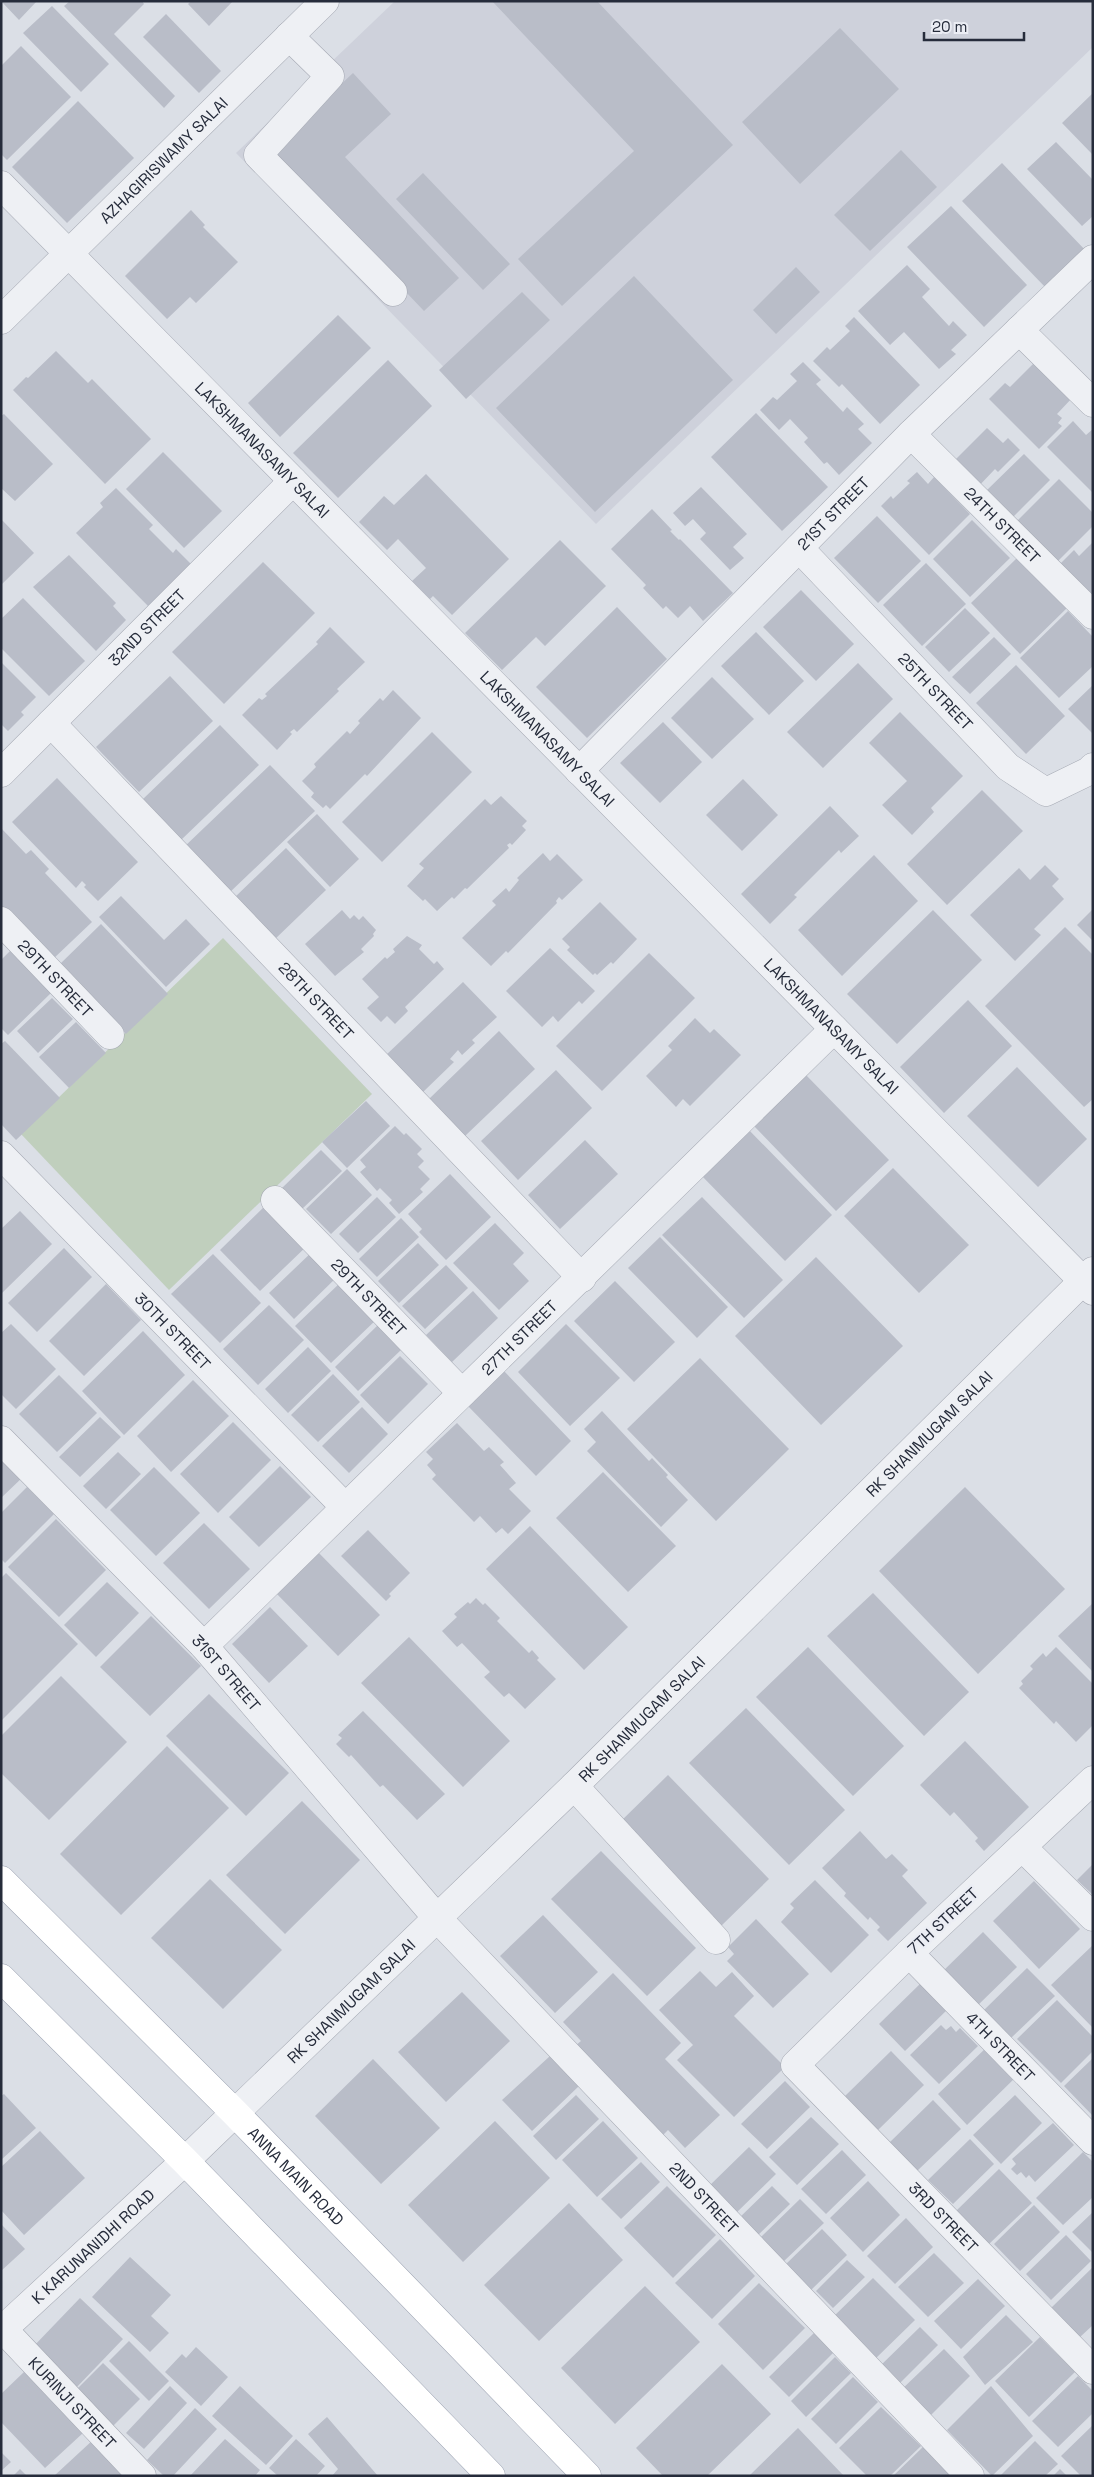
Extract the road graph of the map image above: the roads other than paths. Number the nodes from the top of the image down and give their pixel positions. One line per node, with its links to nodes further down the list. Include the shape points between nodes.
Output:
1 (324, 1): 2 (street, AZHAGIRISWAMY SALAI)
2 (289, 36): 4 (street, AZHAGIRISWAMY SALAI); 6 (street, via 330,76 258,155)
3 (1, 185): 4 (street, LAKSHMANASAMY SALAI)
4 (69, 254): 7 (street, AZHAGIRISWAMY SALAI); 11 (street, LAKSHMANASAMY SALAI)
5 (1093, 259): 8 (street, 21ST STREET)
6 (393, 292)
7 (1, 320)
8 (1019, 330): 9 (street); 10 (street, 21ST STREET)
9 (1093, 403)
10 (911, 434): 12 (street, 21ST STREET); 13 (street, 24TH STREET)
11 (293, 481): 14 (street, 32ND STREET); 16 (street, LAKSHMANASAMY SALAI)
12 (798, 548): 15 (street, 25TH STREET, via 1008,767 1046,792); 16 (street, 21ST STREET)
13 (1093, 615)
14 (51, 723): 17 (street, 32ND STREET); 23 (street, 28TH STREET)
15 (1091, 770)
16 (579, 771): 19 (street, LAKSHMANASAMY SALAI)
17 (1, 773)
18 (1, 921): 20 (street, 29TH STREET)
19 (834, 1029): 23 (street, 27TH STREET); 24 (street, LAKSHMANASAMY SALAI)
20 (110, 1035)
21 (1, 1154): 27 (street, 30TH STREET)
22 (275, 1200): 25 (street, 29TH STREET)
23 (582, 1278): 25 (street, 27TH STREET)
24 (1090, 1281): 30 (street, RK SHANMUGAM SALAI)
25 (462, 1393): 27 (street, 27TH STREET)
26 (1, 1440): 28 (street, 31ST STREET)
27 (344, 1506): 28 (street, 27TH STREET)
28 (204, 1646): 34 (street, 31ST STREET)
29 (1093, 1780): 31 (street, 7TH STREET)
30 (574, 1786): 34 (street, RK SHANMUGAM SALAI); 35 (street)
31 (1022, 1847): 33 (street); 36 (street, 7TH STREET)
32 (1, 1880): 39 (main road, ANNA MAIN ROAD)
33 (1093, 1916)
34 (437, 1918): 39 (street, RK SHANMUGAM SALAI); 47 (street, 2ND STREET)
35 (716, 1940)
36 (909, 1953): 38 (street, 7TH STREET); 40 (street, 4TH STREET)
37 (1, 1978): 41 (main road)
38 (795, 2065): 43 (street, 3RD STREET)
39 (235, 2113): 41 (street, RK SHANMUGAM SALAI); 46 (main road, ANNA MAIN ROAD)
40 (1093, 2141)
41 (185, 2161): 42 (street, K KARUNANIDHI ROAD); 45 (main road)
42 (2, 2329): 44 (street, KURINJI STREET)
43 (1093, 2370)
44 (142, 2476)
45 (491, 2476)
46 (587, 2476)
47 (970, 2476)

